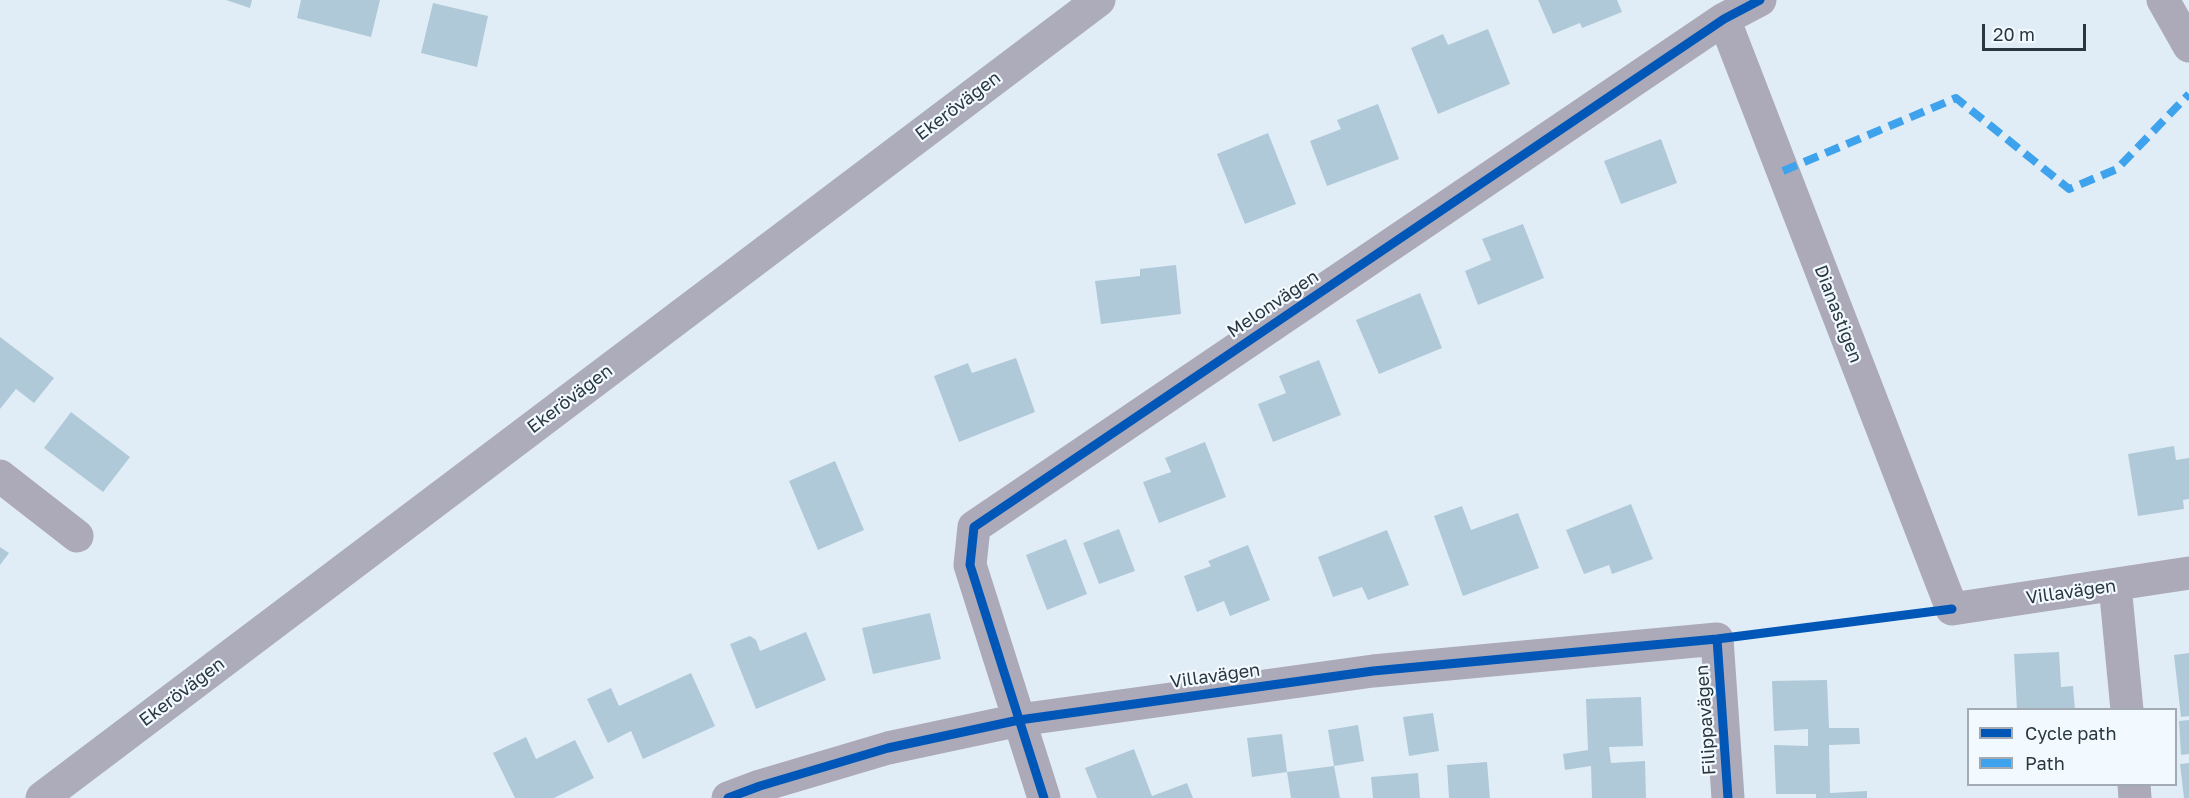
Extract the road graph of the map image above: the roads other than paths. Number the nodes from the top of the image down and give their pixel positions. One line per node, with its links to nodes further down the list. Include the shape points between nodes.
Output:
1 (1099, 0): 14 (main road, Ekerövägen)
2 (1760, 0): 4 (street, Melonvägen)
3 (2163, 0): 5 (street)
4 (1724, 19): 10 (street, Dianastigen); 13 (street, Melonvägen, via 974,527 970,565)
5 (2189, 46)
6 (0, 476): 7 (street)
7 (77, 536)
8 (2189, 573): 9 (street, Villavägen)
9 (2115, 585): 10 (street, Villavägen); 12 (street)
10 (1952, 609)
11 (1717, 639): 13 (street, Villavägen, via 1373,671); 17 (street, Filippavägen)
12 (2127, 708)
13 (1019, 720): 15 (street, Villavägen, via 888,748); 16 (street, Melonvägen)
14 (42, 798)
15 (728, 798)
16 (1044, 798)
17 (1728, 798)

